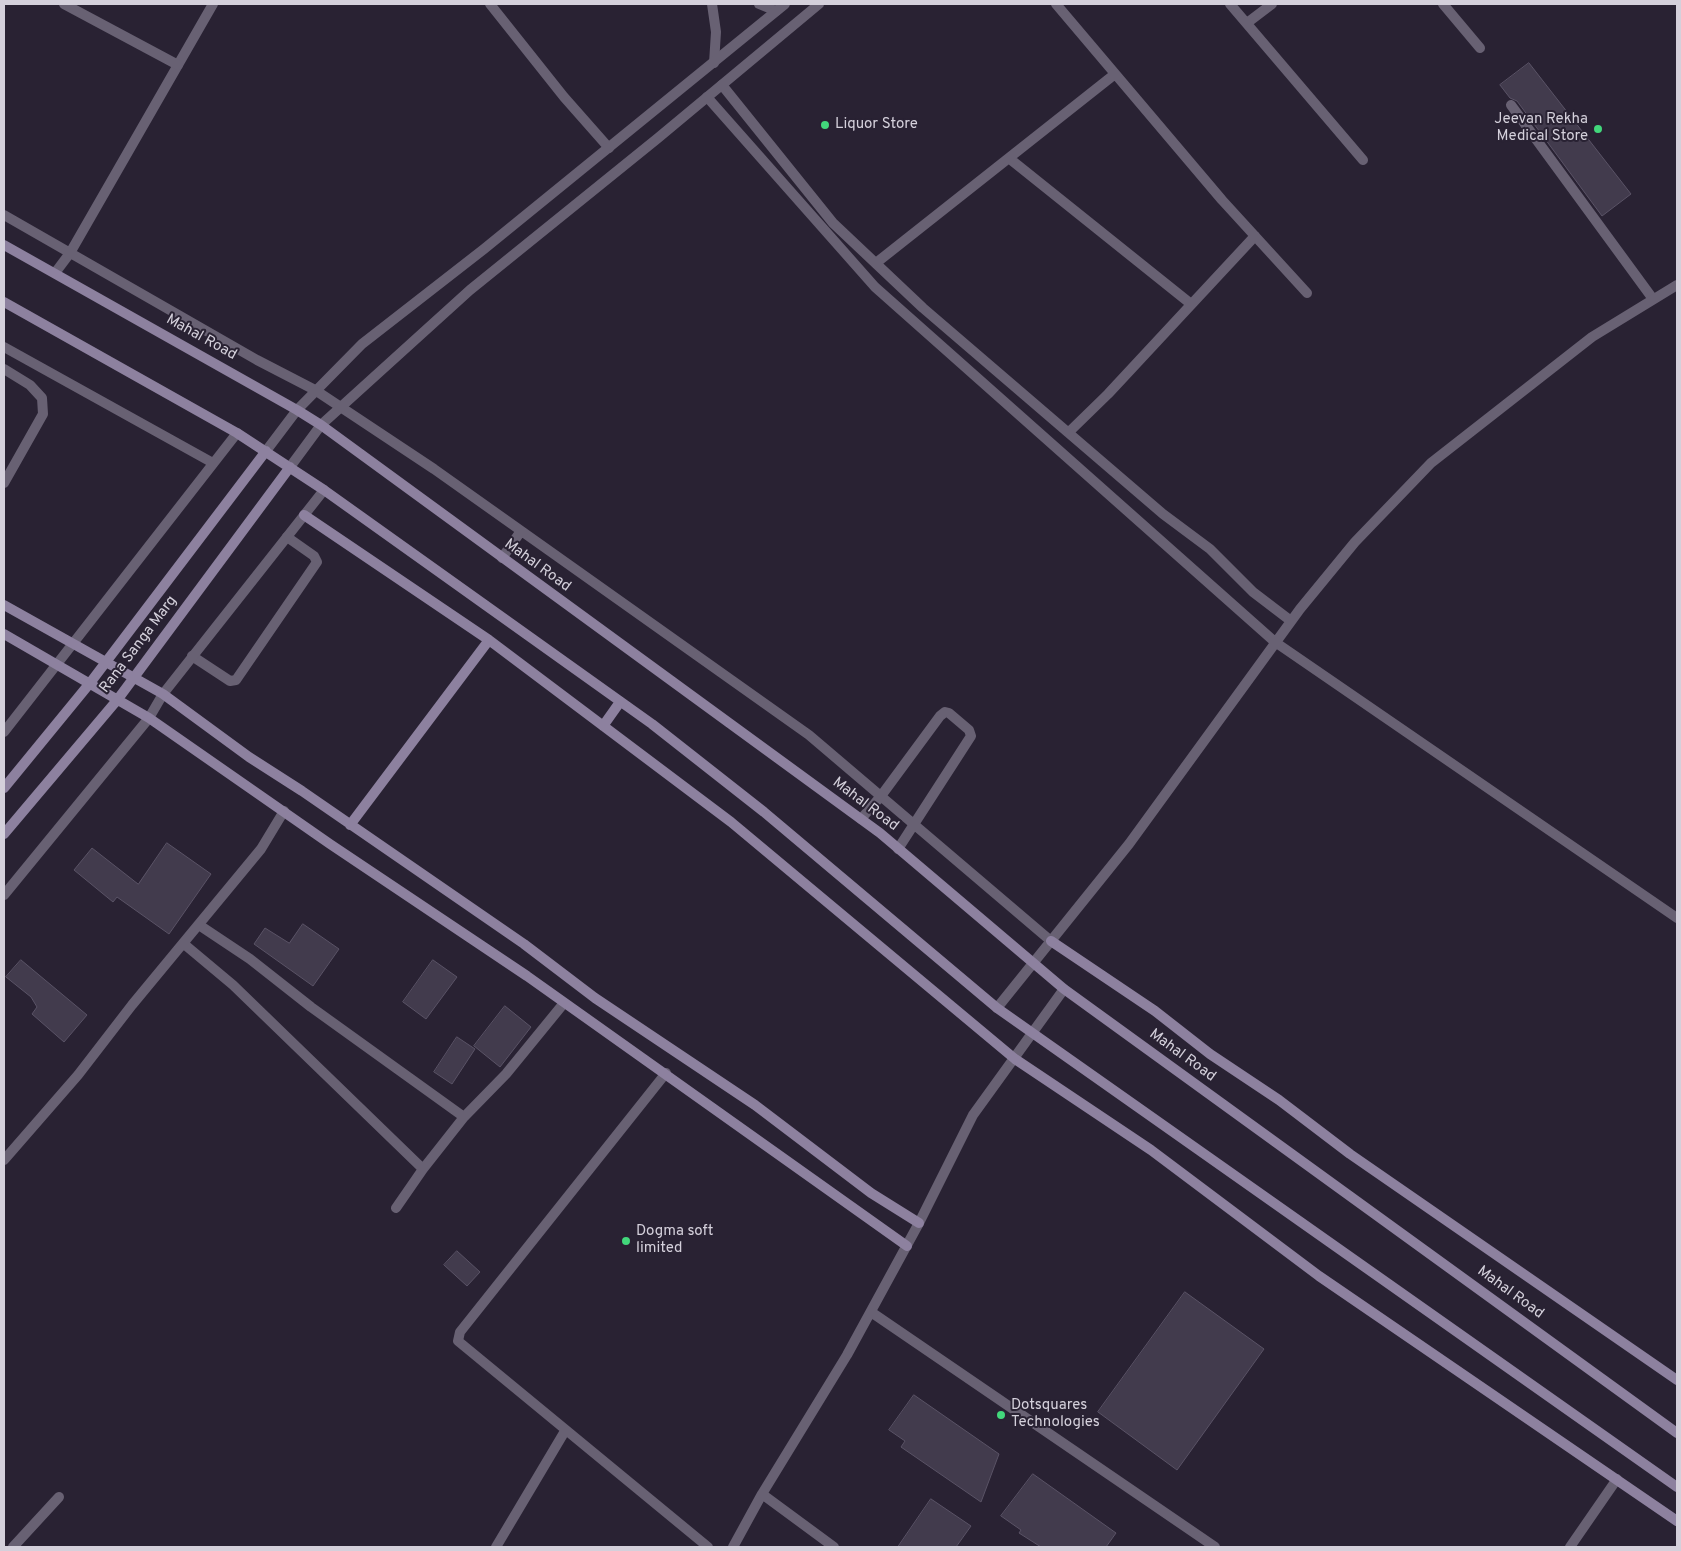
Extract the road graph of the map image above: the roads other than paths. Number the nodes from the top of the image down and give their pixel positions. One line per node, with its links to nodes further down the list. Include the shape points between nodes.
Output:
1 (64, 4): 16 (street)
2 (213, 4): 16 (street)
3 (490, 4): 21 (street)
4 (712, 4): 15 (street, via 716,32)
5 (759, 4): 12 (street)
6 (784, 4): 12 (street)
7 (818, 4): 18 (street)
8 (1056, 4): 17 (street)
9 (1230, 4): 13 (street)
10 (1272, 4): 13 (street)
11 (1443, 4): 14 (street)
12 (776, 11): 15 (street)
13 (1247, 23): 23 (street)
14 (1480, 48)
15 (714, 64): 21 (street)
16 (178, 65): 27 (street)
17 (1115, 74): 22 (street); 25 (street)
18 (722, 85): 19 (street); 28 (street, via 832,223)
19 (707, 97): 38 (street, via 470,290); 56 (street, via 875,287)
20 (1511, 105): 32 (street)
21 (609, 148): 37 (street, via 362,344)
22 (1010, 159): 28 (street); 34 (street)
23 (1363, 160)
24 (4, 215): 27 (street)
25 (1255, 236): 31 (street); 34 (street)
26 (4, 245): 29 (main road, Mahal Road)
27 (70, 253): 29 (street); 37 (street)
28 (876, 263): 41 (street, via 923,308)
29 (54, 273): 39 (main road, Mahal Road)
30 (1677, 285): 32 (street)
31 (1306, 292)
32 (1653, 299): 53 (street, via 1592,337 1431,463 1355,542)
33 (4, 302): 42 (main road)
34 (1191, 304): 41 (street)
35 (4, 347): 44 (street)
36 (4, 369): 46 (street, via 30,385 42,398 43,414)
37 (315, 390): 38 (street); 39 (street)
38 (341, 407): 40 (street); 49 (street)
39 (297, 410): 40 (main road, Mahal Road); 43 (street)
40 (321, 425): 45 (street); 51 (main road, Mahal Road)
41 (1069, 432): 53 (street, via 1163,514 1210,549 1253,592)
42 (237, 433): 43 (main road); 44 (street)
43 (266, 451): 45 (main road); 59 (main road, Rana Sanga Marg)
44 (213, 463): 57 (street)
45 (290, 467): 47 (main road); 61 (main road, Rana Sanga Marg)
46 (4, 483)
47 (324, 490): 48 (street); 65 (main road)
48 (304, 515): 50 (street); 55 (main road)
49 (521, 531): 51 (street); 70 (street, via 809,735)
50 (287, 537): 58 (street); 58 (street, via 314,556 317,562 236,680 230,681)
51 (502, 558): 72 (main road, Mahal Road)
52 (4, 605): 57 (main road)
53 (1291, 621): 56 (street)
54 (4, 634): 60 (main road)
55 (488, 640): 67 (main road); 73 (main road)
56 (1276, 642): 78 (street); 80 (street, via 1129,844)
57 (72, 643): 59 (main road); 60 (street)
58 (192, 656): 63 (street)
59 (106, 662): 61 (main road); 62 (main road, Rana Sanga Marg)
60 (57, 663): 62 (main road); 68 (street)
61 (134, 678): 63 (main road); 64 (main road, Rana Sanga Marg)
62 (90, 683): 64 (main road); 69 (main road, Rana Sanga Marg)
63 (163, 694): 66 (street); 73 (main road)
64 (118, 699): 66 (main road); 75 (main road, Rana Sanga Marg)
65 (620, 702): 67 (main road); 85 (main road, via 764,812)
66 (149, 718): 71 (main road); 77 (street)
67 (603, 726): 87 (main road, via 731,822)
68 (4, 732)
69 (4, 788)
70 (881, 796): 72 (street); 74 (street); 74 (street, via 944,712 969,730 969,741)
71 (284, 811): 79 (street, via 261,849); 84 (main road)
72 (861, 820): 76 (main road, Mahal Road)
73 (350, 825): 93 (main road, via 524,944 595,998 755,1105 871,1193)
74 (914, 825): 76 (street); 80 (street)
75 (4, 834)
76 (898, 848): 82 (main road, Mahal Road)
77 (4, 896)
78 (1677, 918)
79 (199, 925): 81 (street); 89 (street)
80 (1051, 941): 82 (street); 96 (main road, via 1155,1011 1350,1154)
81 (184, 944): 90 (street); 91 (street, via 319,1066 354,1105)
82 (1032, 963): 83 (main road, Mahal Road); 85 (street)
83 (1064, 989): 86 (street); 98 (main road, Mahal Road)
84 (564, 1003): 88 (main road); 89 (street, via 506,1074)
85 (998, 1008): 86 (main road)
86 (1032, 1033): 87 (street); 100 (main road)
87 (1014, 1059): 93 (street, via 973,1115); 99 (main road, via 1151,1150 1319,1276)
88 (666, 1073): 94 (main road); 97 (street, via 460,1332 458,1341)
89 (464, 1117): 91 (street)
90 (4, 1160)
91 (422, 1169): 92 (street)
92 (396, 1208)
93 (919, 1223): 94 (street)
94 (907, 1246): 95 (street)
95 (870, 1312): 101 (street); 109 (street)
96 (1677, 1380)
97 (564, 1431): 105 (street); 106 (street)
98 (1677, 1433)
99 (1617, 1480): 103 (main road); 110 (street)
100 (1677, 1488)
101 (762, 1494): 107 (street); 108 (street)
102 (59, 1497): 104 (street)
103 (1677, 1521)
104 (14, 1547)
105 (496, 1547)
106 (708, 1547)
107 (733, 1547)
108 (834, 1547)
109 (1215, 1547)
110 (1570, 1547)

